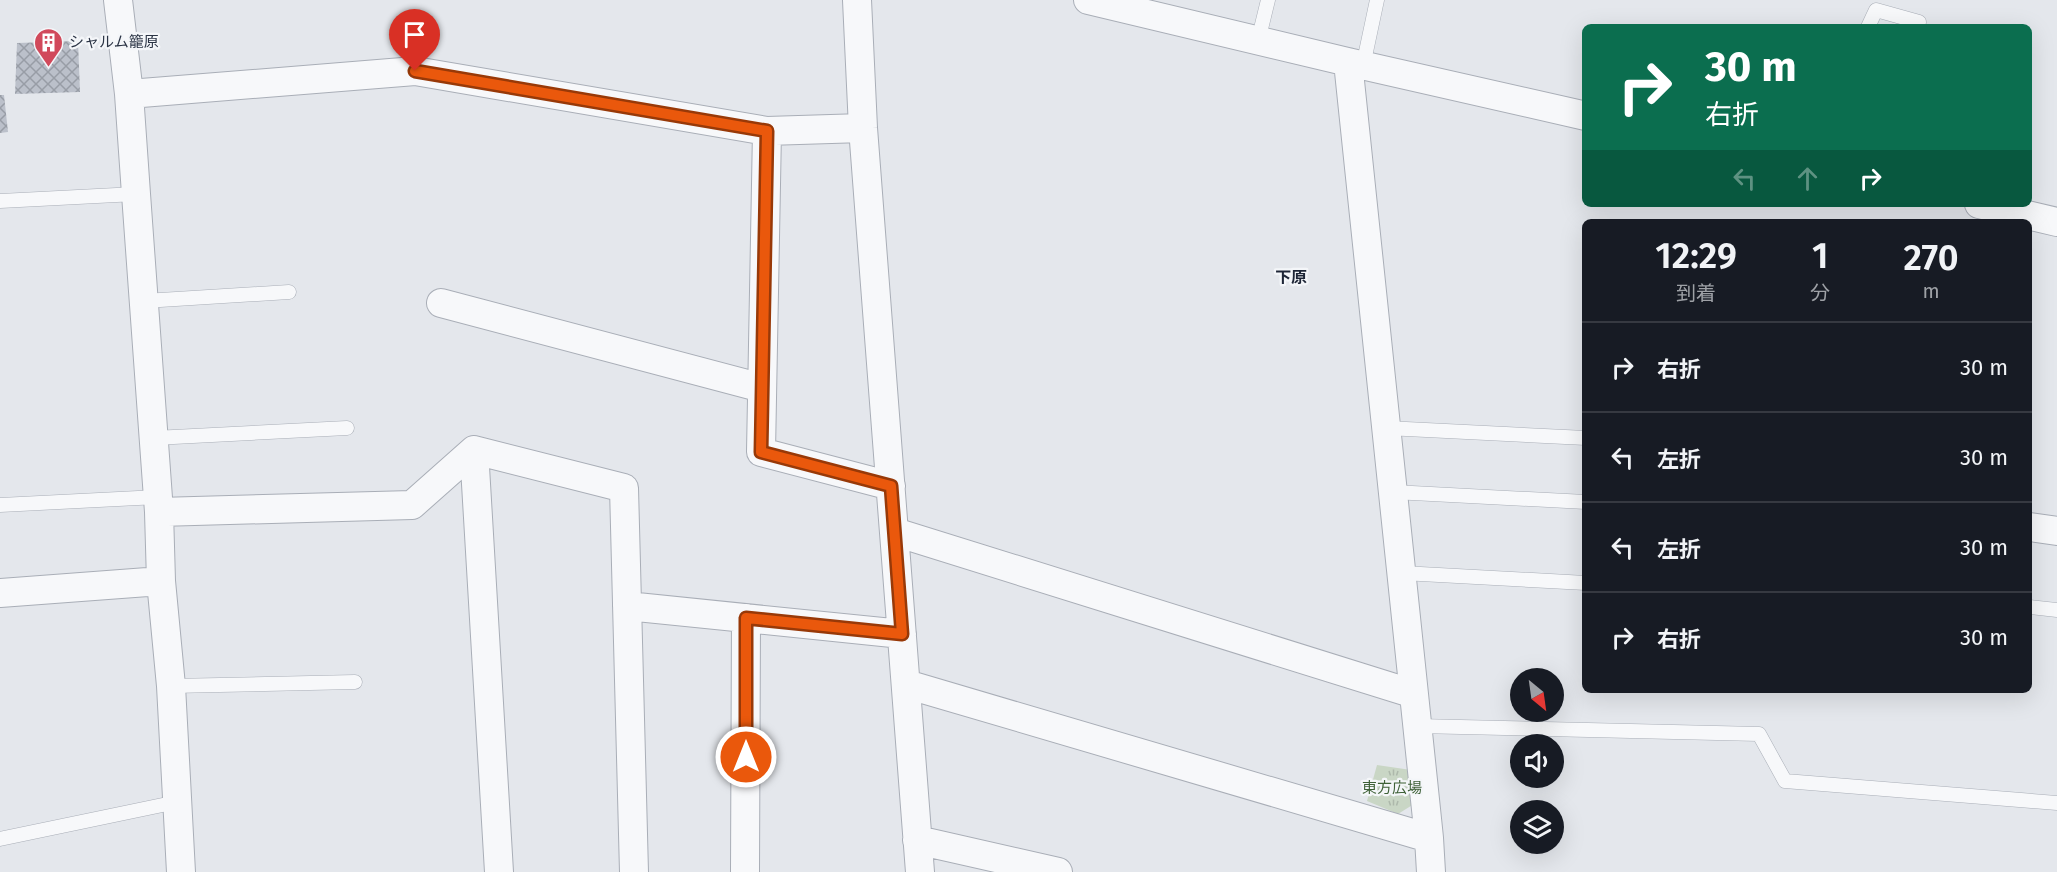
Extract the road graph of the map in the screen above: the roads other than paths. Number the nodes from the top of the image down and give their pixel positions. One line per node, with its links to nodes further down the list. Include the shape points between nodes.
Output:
1 (118, 0): 11 (street)
2 (857, 0): 13 (street)
3 (1088, 0): 6 (street)
4 (1268, 0): 9 (lane)
5 (1377, 0): 10 (lane)
6 (1131, 5): 9 (street)
7 (1869, 24): 8 (lane, via 1876,10 1919,21)
8 (1918, 24)
9 (1258, 41): 10 (street)
10 (1356, 64): 12 (street); 24 (street)
11 (129, 94): 14 (street, via 415,71); 15 (street)
12 (1582, 115)
13 (863, 128): 14 (street); 28 (street)
14 (767, 131): 22 (street)
15 (136, 194): 16 (lane); 20 (street)
16 (0, 201)
17 (2000, 207): 18 (street)
18 (2056, 215)
19 (289, 292): 20 (lane)
20 (144, 301): 25 (street)
21 (441, 303): 22 (street)
22 (762, 388): 28 (street, via 761,452)
23 (347, 428): 25 (lane)
24 (1386, 428): 26 (lane); 29 (street)
25 (154, 438): 32 (street)
26 (1582, 438)
27 (474, 450): 32 (street, via 412,505); 40 (street, via 624,488); 56 (street)
28 (891, 486): 35 (street)
29 (1393, 492): 30 (lane); 36 (street)
30 (1582, 502)
31 (0, 505): 32 (lane)
32 (159, 505): 37 (street)
33 (2032, 527): 34 (street)
34 (2057, 531)
35 (895, 532): 44 (street); 48 (street)
36 (1401, 573): 38 (lane); 48 (street)
37 (161, 581): 39 (street); 47 (street)
38 (1582, 583)
39 (0, 593)
40 (627, 606): 43 (street); 57 (street)
41 (2032, 607): 42 (lane)
42 (2057, 610)
43 (746, 618): 44 (street); 58 (street)
44 (902, 634): 46 (street)
45 (355, 682): 47 (lane)
46 (906, 684): 52 (street); 54 (street)
47 (171, 686): 50 (street)
48 (1414, 694): 49 (street)
49 (1417, 726): 51 (lane, via 1760,734 1785,781); 52 (street)
50 (177, 802): 53 (lane); 55 (street)
51 (2057, 803)
52 (1429, 838): 61 (street)
53 (0, 839)
54 (917, 840): 59 (street); 60 (street)
55 (182, 872)
56 (499, 872)
57 (634, 872)
58 (745, 872)
59 (920, 872)
60 (1058, 872)
61 (1431, 872)

